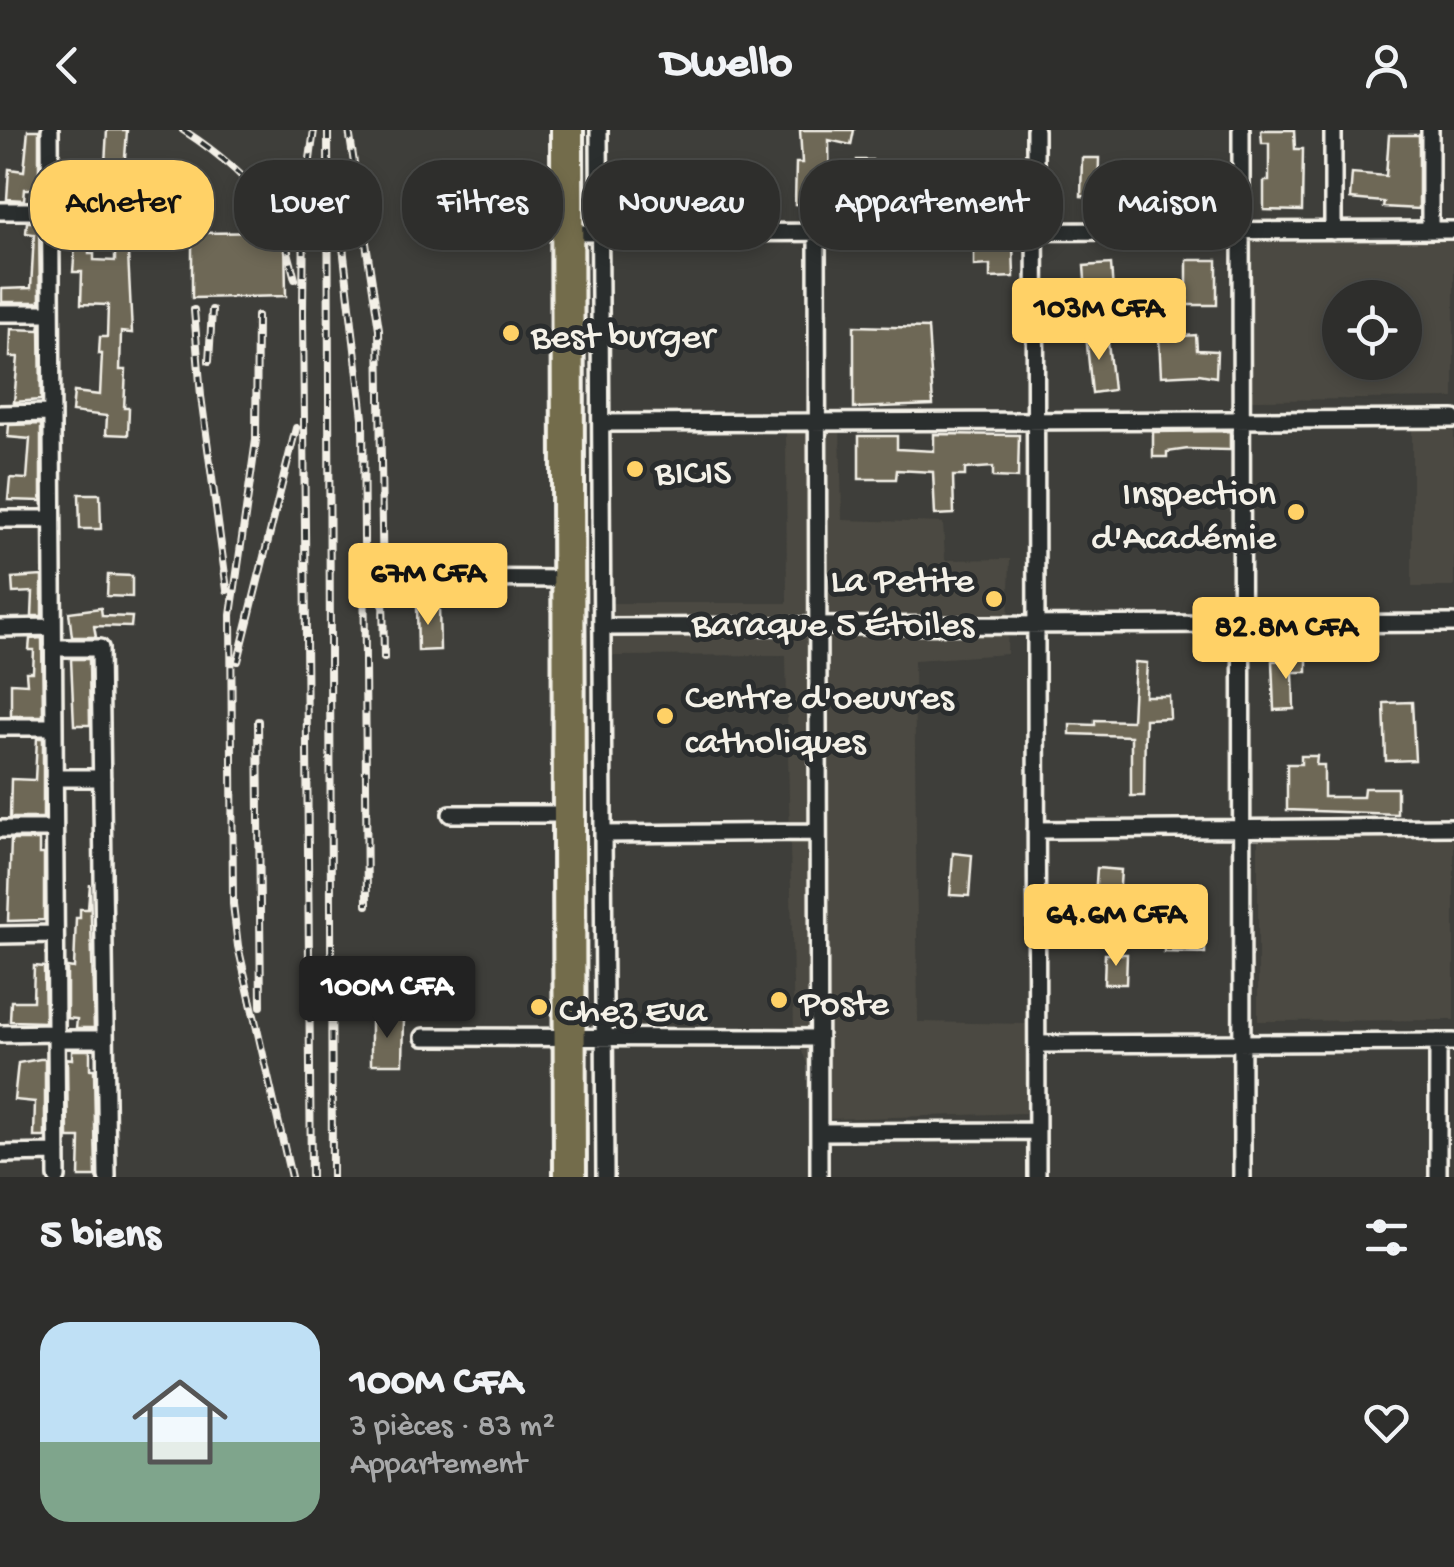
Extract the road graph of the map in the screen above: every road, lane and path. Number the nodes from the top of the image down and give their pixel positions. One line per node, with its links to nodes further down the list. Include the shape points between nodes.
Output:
1 (50, 130): 8 (street)
2 (567, 130): 18 (highway)
3 (599, 130): 9 (street)
4 (1035, 130): 10 (street)
5 (1241, 130): 11 (street)
6 (1332, 130): 17 (street)
7 (1430, 130): 14 (street)
8 (50, 160)
9 (599, 160)
10 (1035, 160)
11 (1241, 160)
12 (0, 211): 13 (street)
13 (30, 211)
14 (1430, 230): 15 (street); 17 (street)
15 (1454, 230)
16 (1252, 231): 17 (street)
17 (1333, 231)
18 (568, 233): 19 (street); 37 (highway)
19 (583, 233)
20 (51, 250): 26 (street)
21 (600, 250): 32 (street)
22 (817, 250): 33 (street)
23 (1036, 250): 30 (street)
24 (1241, 250): 31 (street)
25 (0, 313): 26 (street)
26 (51, 313): 27 (street)
27 (52, 413): 28 (street); 35 (street)
28 (0, 414)
29 (1454, 418): 31 (street)
30 (1036, 420): 31 (street); 33 (street); 41 (street)
31 (1241, 420): 38 (street)
32 (601, 422): 33 (street); 44 (street)
33 (817, 422): 40 (street)
34 (0, 519): 35 (street)
35 (52, 519): 42 (street)
36 (424, 578): 37 (street)
37 (568, 580): 51 (highway)
38 (1242, 624): 39 (street); 41 (street); 55 (street)
39 (1454, 624)
40 (818, 626): 41 (street); 44 (street); 57 (street)
41 (1036, 626): 56 (street)
42 (53, 627): 43 (street); 45 (street)
43 (0, 628)
44 (602, 628): 58 (street)
45 (53, 648): 47 (street); 49 (street, via 100,648)
46 (0, 727): 47 (street)
47 (54, 727): 48 (street)
48 (54, 778): 49 (street); 54 (street)
49 (102, 778): 64 (street)
50 (451, 814): 51 (street)
51 (569, 814): 66 (highway)
52 (1454, 827): 55 (street)
53 (0, 828): 54 (street)
54 (54, 828): 60 (street)
55 (1242, 829): 56 (street); 69 (street)
56 (1036, 830): 70 (street)
57 (818, 832): 58 (street); 65 (street)
58 (603, 834): 67 (street)
59 (0, 934): 60 (street)
60 (55, 934): 62 (street)
61 (0, 1034): 62 (street)
62 (56, 1036): 64 (street); 73 (street)
63 (424, 1037): 66 (street)
64 (105, 1038): 76 (street)
65 (819, 1038): 67 (street); 72 (street)
66 (570, 1040): 67 (street); 77 (highway)
67 (604, 1040): 78 (street)
68 (1446, 1042): 69 (street); 82 (street)
69 (1242, 1043): 70 (street); 81 (street)
70 (1037, 1044): 71 (street)
71 (1037, 1130): 72 (street); 80 (street)
72 (819, 1132): 79 (street)
73 (56, 1153): 74 (street); 75 (street)
74 (0, 1154)
75 (56, 1177)
76 (106, 1177)
77 (570, 1177)
78 (606, 1177)
79 (819, 1177)
80 (1037, 1177)
81 (1242, 1177)
82 (1438, 1177)

